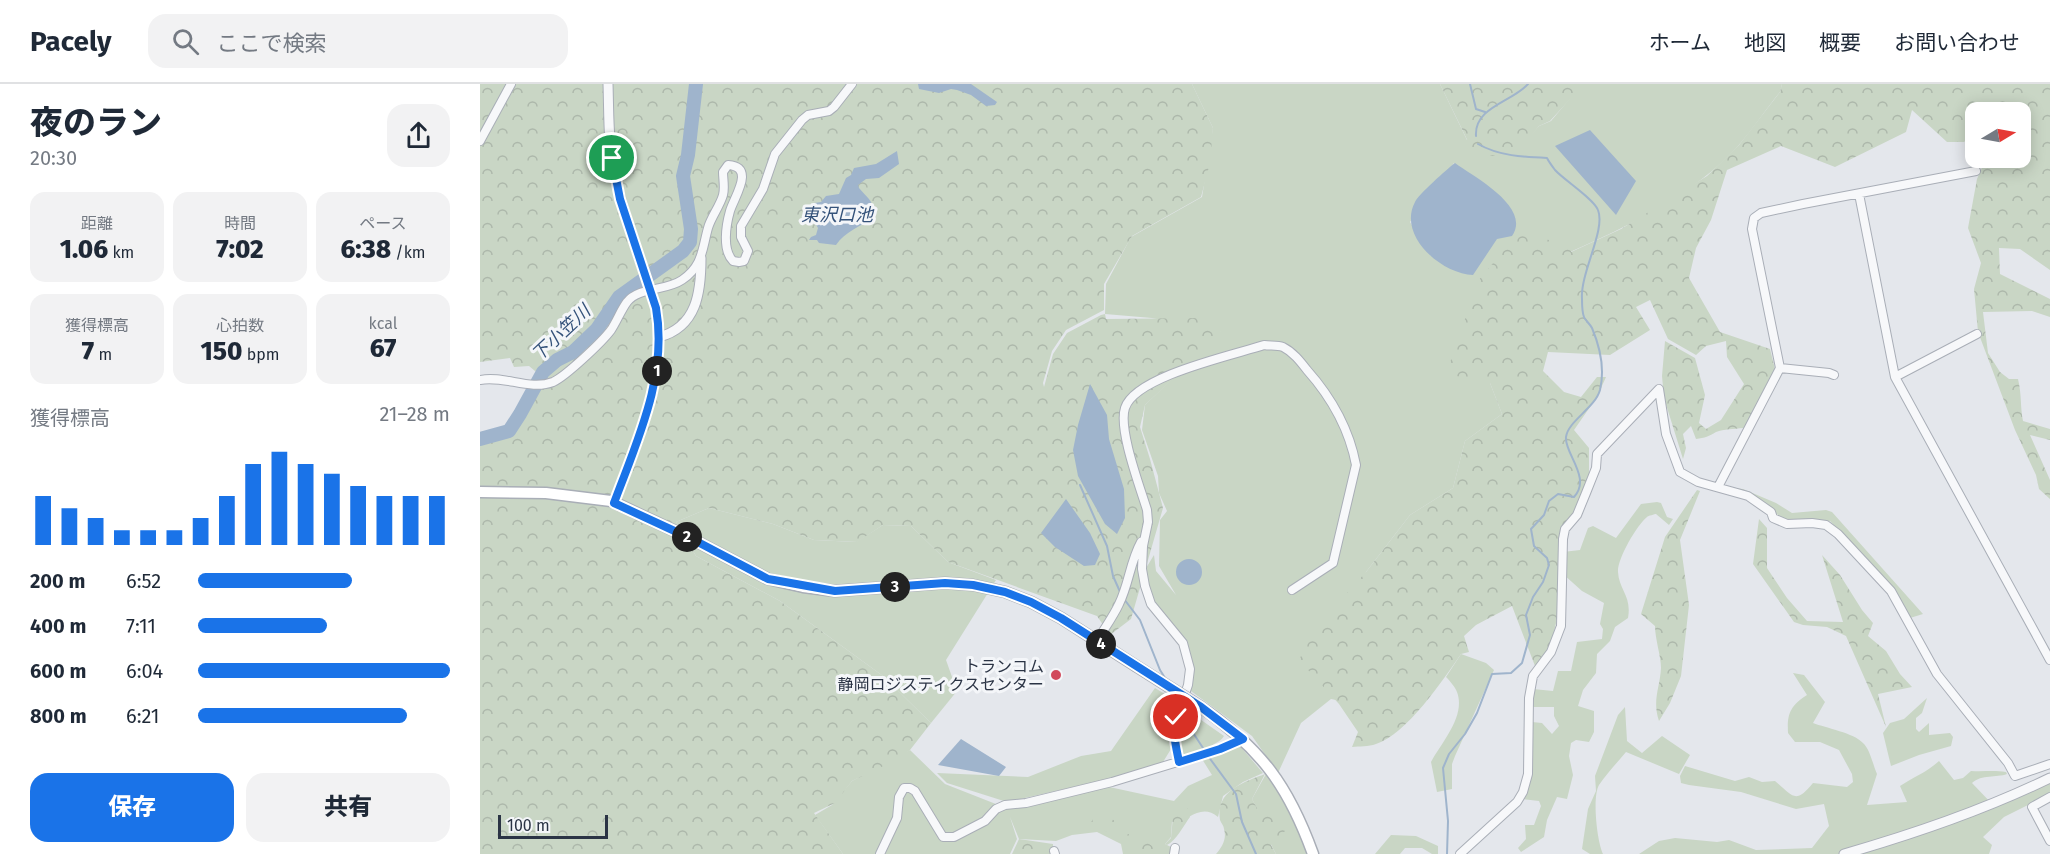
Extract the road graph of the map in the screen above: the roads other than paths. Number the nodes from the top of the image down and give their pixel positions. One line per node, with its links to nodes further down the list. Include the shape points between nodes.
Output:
1 (511, 84): 4 (street)
2 (608, 84): 9 (street, bridge, via 614,170 656,308)
3 (852, 84): 7 (street, via 829,111 802,120 775,154 764,189 741,226 748,251 740,262 731,259 726,233 742,175 737,167 725,167 723,194 708,226)
4 (480, 141)
5 (1976, 171): 6 (street)
6 (1859, 194): 10 (street, via 1761,213 1754,219 1752,228); 12 (street)
7 (701, 258): 9 (street, via 690,316 679,329); 13 (street, via 682,280 627,301 603,339 553,382)
8 (1977, 334): 12 (street)
9 (659, 337): 16 (street, via 651,400)
10 (1780, 368): 11 (street); 14 (street)
11 (1834, 375)
12 (1895, 377): 20 (street)
13 (480, 380)
14 (1718, 487): 23 (street, via 1748,496 1771,512 1773,518 1787,524 1826,525 1838,534 1891,591 1937,674 2015,776); 29 (street, via 1680,472 1666,434 1659,390 1597,454 1586,493 1565,529 1561,626 1551,652 1533,676 1528,698 1528,774 1523,792)
15 (480, 492): 16 (main road, via 583,496)
16 (614, 503): 19 (main road, via 768,579 835,591 945,583 973,585 1031,602)
17 (1145, 536): 18 (street, via 1147,510 1123,423 1125,407 1164,376 1264,345 1281,346 1293,353 1323,388 1340,416 1356,465 1333,563); 19 (street, via 1133,556 1119,605); 22 (street, via 1142,569 1151,604 1183,643 1190,669 1174,726)
18 (1292, 590)
19 (1097, 641): 21 (main road, bridge, via 1201,707)
20 (2050, 660)
21 (1243, 739): 22 (street); 28 (main road, via 1290,798)
22 (1179, 762): 27 (street, via 1100,785 1005,805 954,837 943,837 915,791 904,788 897,818)
23 (2050, 764)
24 (2050, 778): 30 (street, via 1921,831)
25 (2050, 797): 26 (street, via 2032,807)
26 (2050, 841)
27 (880, 854)
28 (1313, 854)
29 (1460, 854)
30 (1844, 854)

